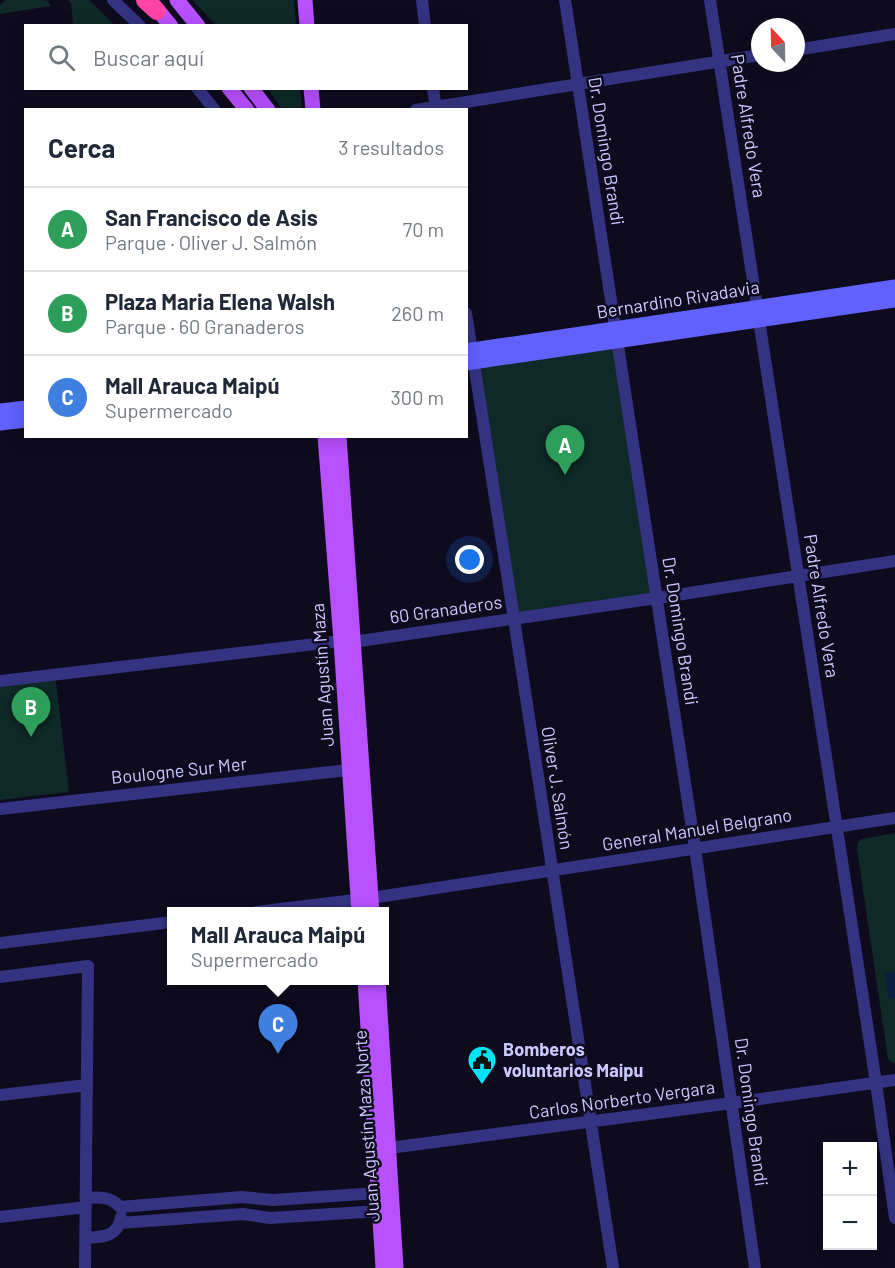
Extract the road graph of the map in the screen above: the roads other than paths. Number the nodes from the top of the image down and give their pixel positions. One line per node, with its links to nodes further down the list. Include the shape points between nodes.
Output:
1 (113, 0): 8 (street)
2 (177, 0): 10 (main road)
3 (305, 0): 11 (main road)
4 (422, 0): 12 (street)
5 (565, 0): 17 (street, Dr. Domingo Brandi)
6 (710, 0): 16 (street, Padre Alfredo Vera)
7 (150, 4): 9 (main road)
8 (138, 24)
9 (169, 24)
10 (196, 24)
11 (307, 24)
12 (425, 24)
13 (895, 34): 14 (street)
14 (805, 49)
15 (751, 57): 16 (street)
16 (720, 62): 17 (street); 30 (street, Padre Alfredo Vera)
17 (578, 84): 27 (street); 32 (street, Dr. Domingo Brandi)
18 (199, 90): 23 (street)
19 (231, 90): 24 (main road)
20 (253, 90): 25 (main road)
21 (311, 90): 26 (main road)
22 (434, 90): 27 (street)
23 (213, 108)
24 (245, 108)
25 (266, 108)
26 (313, 108)
27 (436, 108)
28 (895, 287): 30 (street, Bernardino Rivadavia)
29 (895, 300): 30 (street, Bernardino Rivadavia)
30 (759, 314): 32 (street, Bernardino Rivadavia); 41 (street, Padre Alfredo Vera)
31 (468, 335): 33 (street, Oliver J. Salmón)
32 (616, 335): 33 (street, Bernardino Rivadavia); 42 (street, Dr. Domingo Brandi)
33 (470, 357): 43 (street, Oliver J. Salmón)
34 (24, 408): 35 (street)
35 (0, 411)
36 (24, 420): 37 (street)
37 (0, 423)
38 (325, 438): 44 (main road, Juan Agustín Maza)
39 (339, 438): 44 (main road)
40 (895, 561): 41 (street, 60 Granaderos)
41 (799, 576): 42 (street, 60 Granaderos); 49 (street, Padre Alfredo Vera)
42 (657, 598): 43 (street, 60 Granaderos); 50 (street, Dr. Domingo Brandi)
43 (514, 619): 44 (street, 60 Granaderos); 51 (street, Oliver J. Salmón)
44 (347, 641): 45 (street, 60 Granaderos); 46 (main road)
45 (0, 681)
46 (355, 769): 47 (street, Boulogne Sur Mer); 52 (main road)
47 (0, 809)
48 (895, 818): 49 (street, General Manuel Belgrano)
49 (837, 827): 50 (street, General Manuel Belgrano); 60 (street, Padre Alfredo Vera)
50 (695, 848): 51 (street, General Manuel Belgrano); 63 (street, Dr. Domingo Brandi)
51 (552, 870): 52 (street, General Manuel Belgrano); 64 (street, Oliver J. Salmón)
52 (365, 905): 53 (street, General Manuel Belgrano)
53 (334, 907)
54 (167, 922): 55 (street)
55 (0, 943)
56 (0, 977): 61 (street, via 88,966)
57 (364, 985): 66 (main road)
58 (378, 985): 65 (main road, Juan Agustín Maza Norte)
59 (895, 1080): 60 (street, Carlos Norberto Vergara)
60 (876, 1083): 63 (street, Carlos Norberto Vergara); 69 (street, Padre Alfredo Vera)
61 (87, 1085): 62 (street); 67 (street)
62 (0, 1095)
63 (732, 1104): 64 (street, Carlos Norberto Vergara); 78 (street, Dr. Domingo Brandi)
64 (590, 1123): 65 (street, Carlos Norberto Vergara); 77 (street, Oliver J. Salmón)
65 (389, 1148): 76 (main road, Juan Agustín Maza Norte)
66 (378, 1193): 68 (street, via 273,1200 242,1197); 70 (main road)
67 (86, 1203): 68 (street, via 109,1198); 71 (street); 73 (street)
68 (120, 1207): 72 (street)
69 (894, 1210)
70 (379, 1211): 72 (street, via 270,1218 243,1214); 75 (main road)
71 (0, 1217)
72 (120, 1223): 73 (street, via 107,1236)
73 (86, 1238): 74 (street)
74 (85, 1268)
75 (383, 1268)
76 (396, 1268)
77 (613, 1268)
78 (755, 1268)

